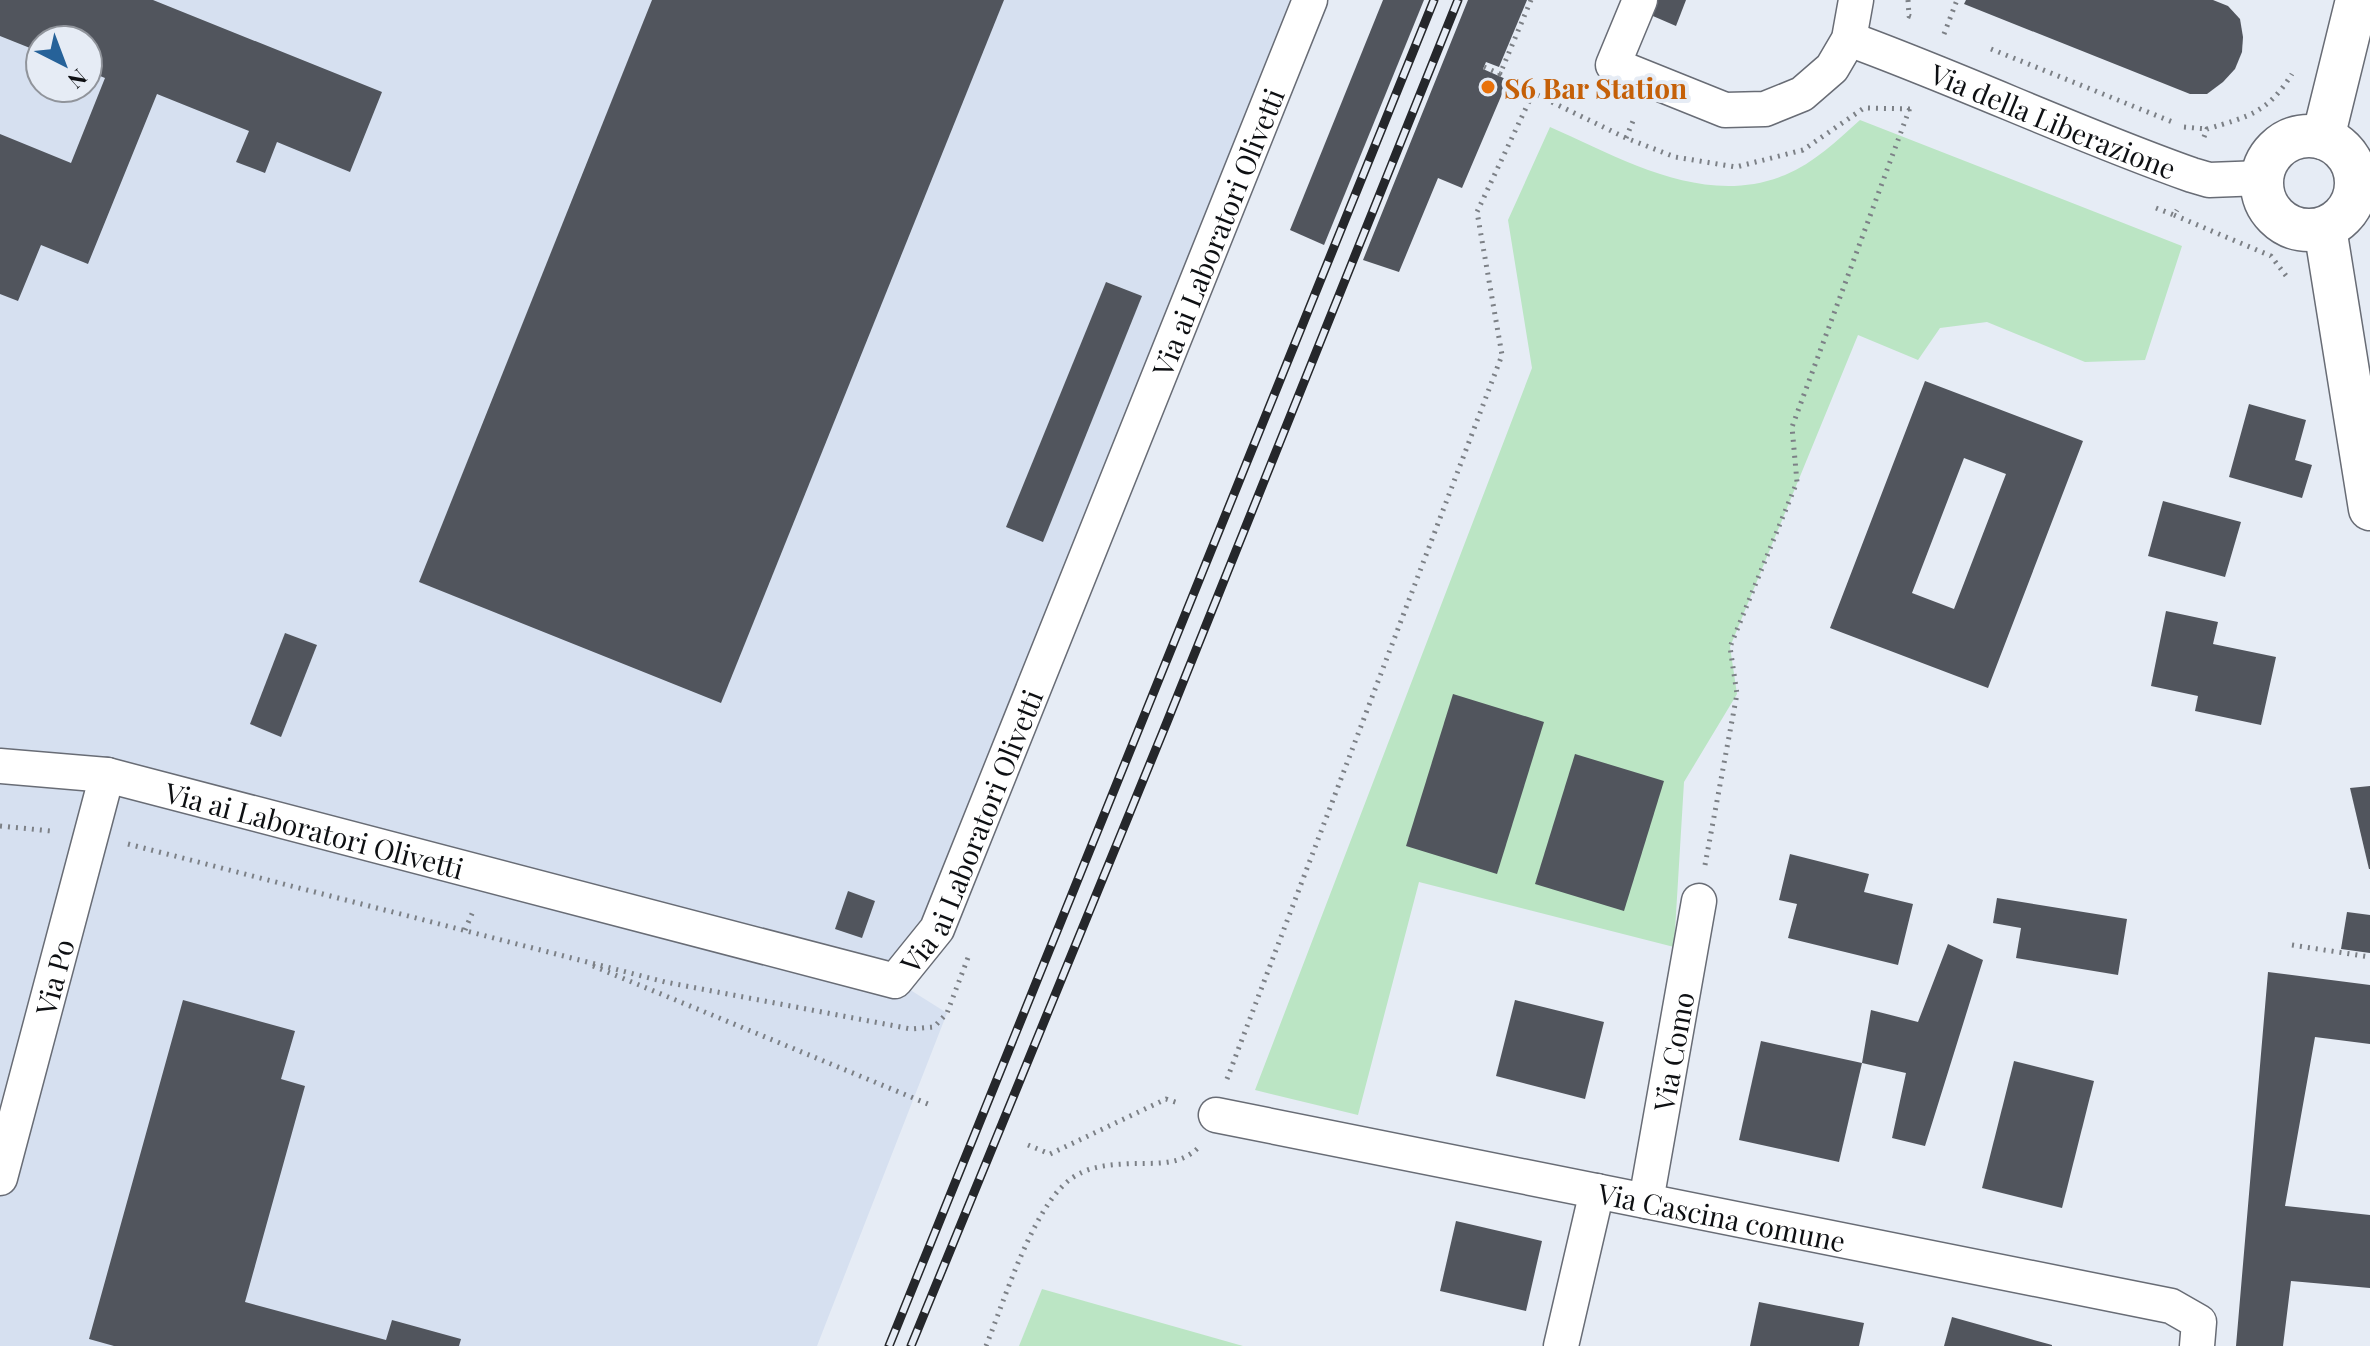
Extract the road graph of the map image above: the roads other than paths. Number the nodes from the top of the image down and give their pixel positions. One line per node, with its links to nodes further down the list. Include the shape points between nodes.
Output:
1 (1310, 0): 11 (street, Via ai Laboratori Olivetti, via 937,929 895,981)
2 (1640, 0): 5 (street, via 1613,65 1725,110 1765,109 1802,94 1832,68)
3 (1856, 0): 5 (street)
4 (2357, 0): 6 (street)
5 (1849, 39): 7 (street, Via della Liberazione, via 2192,175 2209,180)
6 (2323, 138): 7 (street, via 2306,136 2280,147); 8 (street, via 2343,150 2356,190 2339,219)
7 (2262, 178): 8 (street, via 2263,195 2280,221 2305,230)
8 (2325, 228): 9 (street)
9 (2370, 509)
10 (0, 766): 11 (street, Via ai Laboratori Olivetti)
11 (107, 775): 14 (street, Via Po)
12 (1699, 901): 16 (street, Via Como)
13 (1216, 1115): 15 (street, Via Cascina comune)
14 (0, 1178)
15 (1597, 1191): 16 (street, Via Cascina comune); 17 (street)
16 (1646, 1201): 18 (street, Via Cascina comune, via 2171,1306 2199,1322)
17 (1561, 1346)
18 (2197, 1346)

